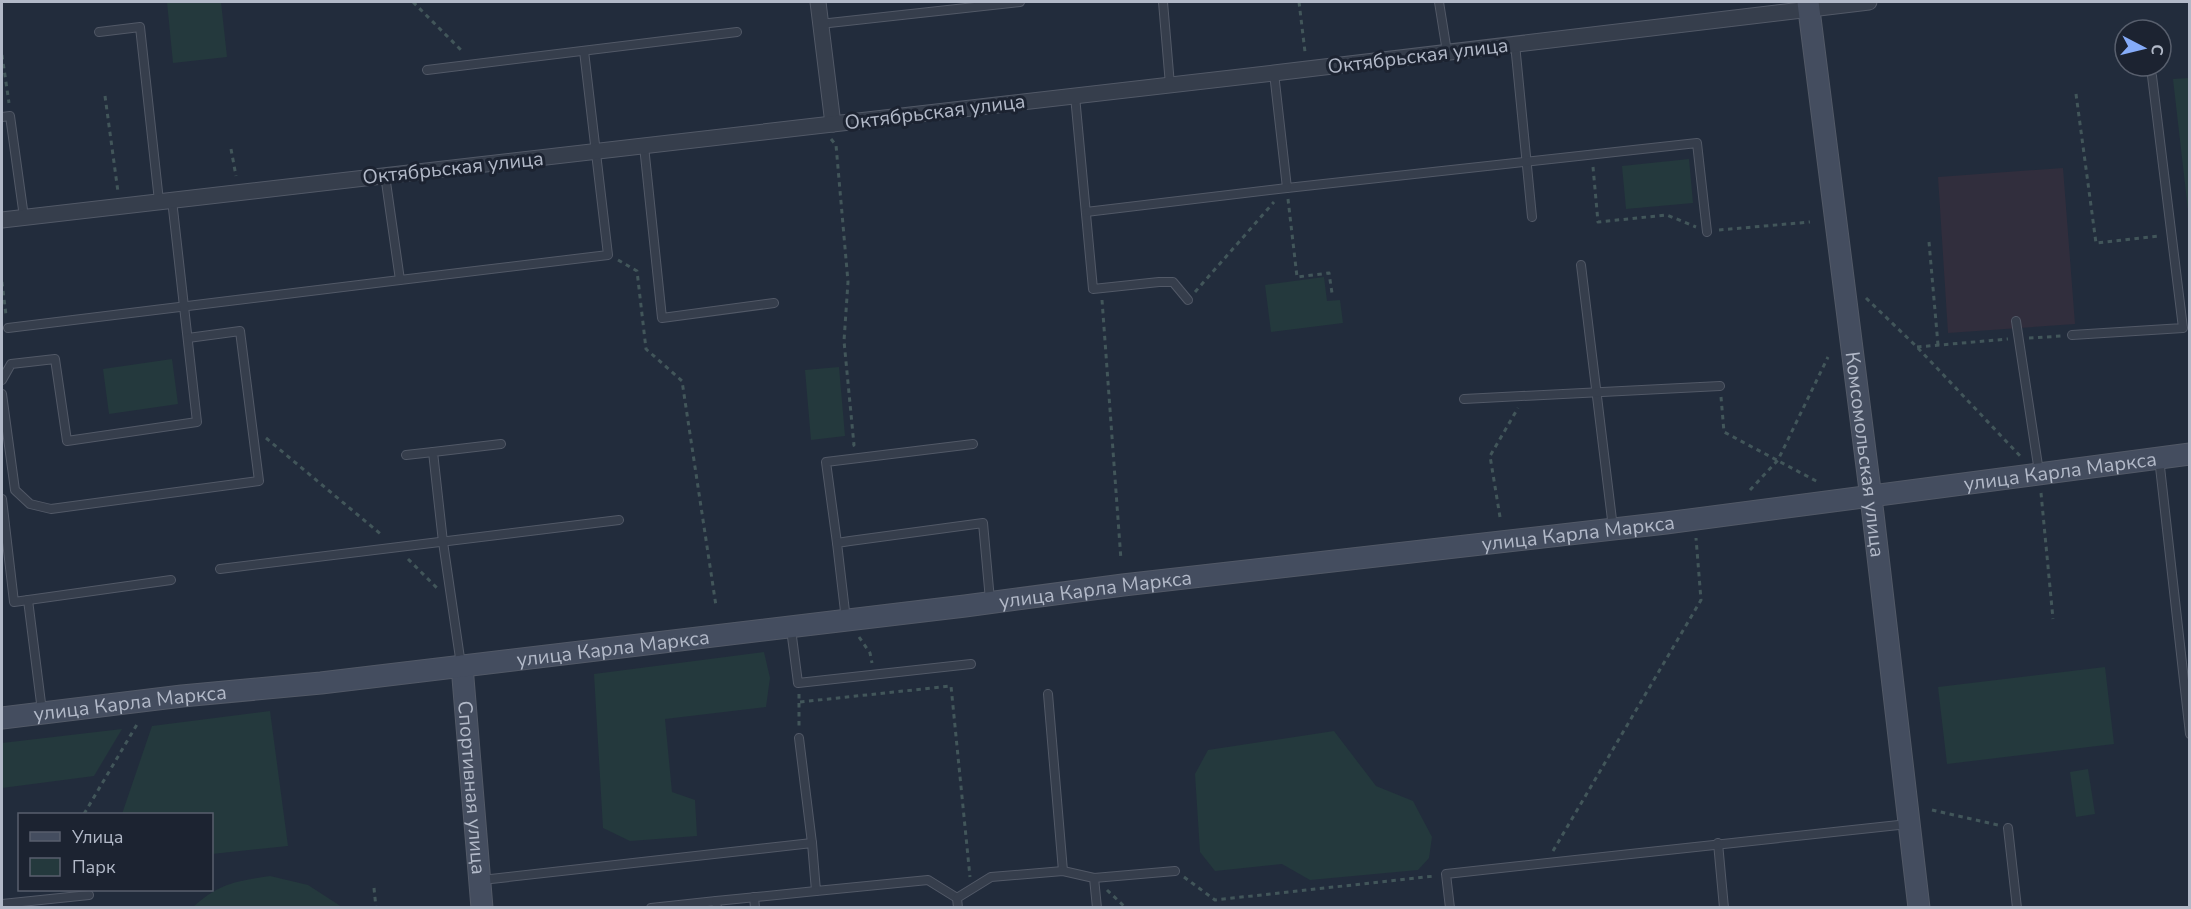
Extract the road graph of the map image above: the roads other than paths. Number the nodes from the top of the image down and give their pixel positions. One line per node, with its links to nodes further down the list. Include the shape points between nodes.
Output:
1 (818, 2): 7 (street)
2 (1020, 2): 7 (lane)
3 (1163, 2): 16 (lane)
4 (1439, 2): 12 (lane)
5 (1869, 2): 6 (street, Октябрьская улица)
6 (1808, 5): 10 (street, Октябрьская улица); 52 (main road, Комсомольская улица)
7 (820, 24): 19 (street)
8 (99, 32): 25 (lane, via 140,27)
9 (737, 32): 11 (lane)
10 (1515, 44): 12 (street, Октябрьская улица); 22 (lane)
11 (584, 51): 13 (lane); 21 (lane)
12 (1447, 52): 14 (street, Октябрьская улица)
13 (427, 70)
14 (1274, 73): 16 (street, Октябрьская улица); 24 (lane)
15 (2152, 78): 38 (lane, via 2183,327)
16 (1170, 85): 17 (street, Октябрьская улица)
17 (1075, 96): 19 (street, Октябрьская улица); 26 (lane)
18 (6, 116): 27 (lane)
19 (826, 125): 20 (street, Октябрьская улица)
20 (644, 146): 21 (street, Октябрьская улица); 34 (lane, via 662,318)
21 (596, 152): 23 (street, Октябрьская улица); 32 (lane, via 608,255)
22 (1527, 161): 24 (lane); 28 (lane); 30 (lane, via 1697,143)
23 (385, 175): 25 (street, Октябрьская улица); 32 (lane)
24 (1287, 188): 26 (lane)
25 (166, 201): 27 (street, Октябрьская улица); 35 (lane)
26 (1086, 212): 33 (lane, via 1093,289 1173,282)
27 (24, 217): 29 (street, Октябрьская улица)
28 (1532, 217)
29 (2, 220)
30 (1707, 232)
31 (1581, 265): 42 (lane)
32 (400, 280): 35 (lane)
33 (1188, 300)
34 (774, 303)
35 (184, 306): 37 (lane); 39 (lane)
36 (2016, 321): 51 (lane)
37 (8, 328)
38 (2073, 335)
39 (188, 338): 40 (lane, via 197,422 67,441 55,359 11,364); 43 (lane, via 240,331 259,481 51,508 30,504 15,490)
40 (2, 380)
41 (1720, 386): 42 (lane)
42 (1596, 393): 44 (lane); 55 (lane)
43 (2, 394)
44 (1464, 399)
45 (501, 444): 47 (lane)
46 (973, 444): 57 (lane, via 826,462)
47 (433, 452): 49 (lane); 56 (lane)
48 (2190, 454): 50 (main road, улица Карла Маркса)
49 (406, 455)
50 (2159, 458): 51 (main road, улица Карла Маркса); 69 (lane)
51 (2039, 473): 52 (main road, улица Карла Маркса)
52 (1870, 497): 55 (main road, улица Карла Маркса); 71 (main road, Комсомольская улица)
53 (2, 499): 60 (lane, via 14,602)
54 (620, 520): 56 (lane)
55 (1613, 530): 61 (main road, улица Карла Маркса)
56 (443, 542): 58 (lane); 65 (lane)
57 (837, 543): 61 (lane, via 983,523); 62 (lane)
58 (220, 569)
59 (171, 580): 60 (lane)
60 (28, 600): 67 (lane)
61 (990, 601): 62 (main road, улица Карла Маркса)
62 (846, 621): 63 (main road, улица Карла Маркса)
63 (791, 627): 64 (lane, via 798,683); 65 (main road, улица Карла Маркса)
64 (971, 664)
65 (462, 666): 67 (main road, улица Карла Маркса); 78 (main road, Спортивная улица)
66 (1048, 694): 75 (lane)
67 (42, 714): 68 (main road, улица Карла Маркса)
68 (2, 718)
69 (2190, 734)
70 (799, 738): 73 (lane)
71 (1909, 823): 74 (lane); 92 (main road, Комсомольская улица)
72 (2008, 828): 93 (lane)
73 (812, 843): 78 (lane); 79 (lane)
74 (1718, 843): 90 (lane, via 1446,874); 91 (lane)
75 (1063, 871): 77 (lane); 82 (lane, via 991,877)
76 (1175, 871): 77 (lane)
77 (1094, 878): 89 (lane)
78 (479, 880): 85 (main road, Спортивная улица)
79 (816, 891): 81 (lane); 82 (lane, via 928,880)
80 (89, 895): 83 (lane)
81 (754, 897): 84 (lane); 87 (lane)
82 (957, 898): 88 (lane)
83 (2, 904)
84 (716, 904): 86 (lane)
85 (482, 908)
86 (651, 908)
87 (755, 908)
88 (958, 908)
89 (1097, 908)
90 (1450, 908)
91 (1724, 908)
92 (1919, 908)
93 (2017, 908)

